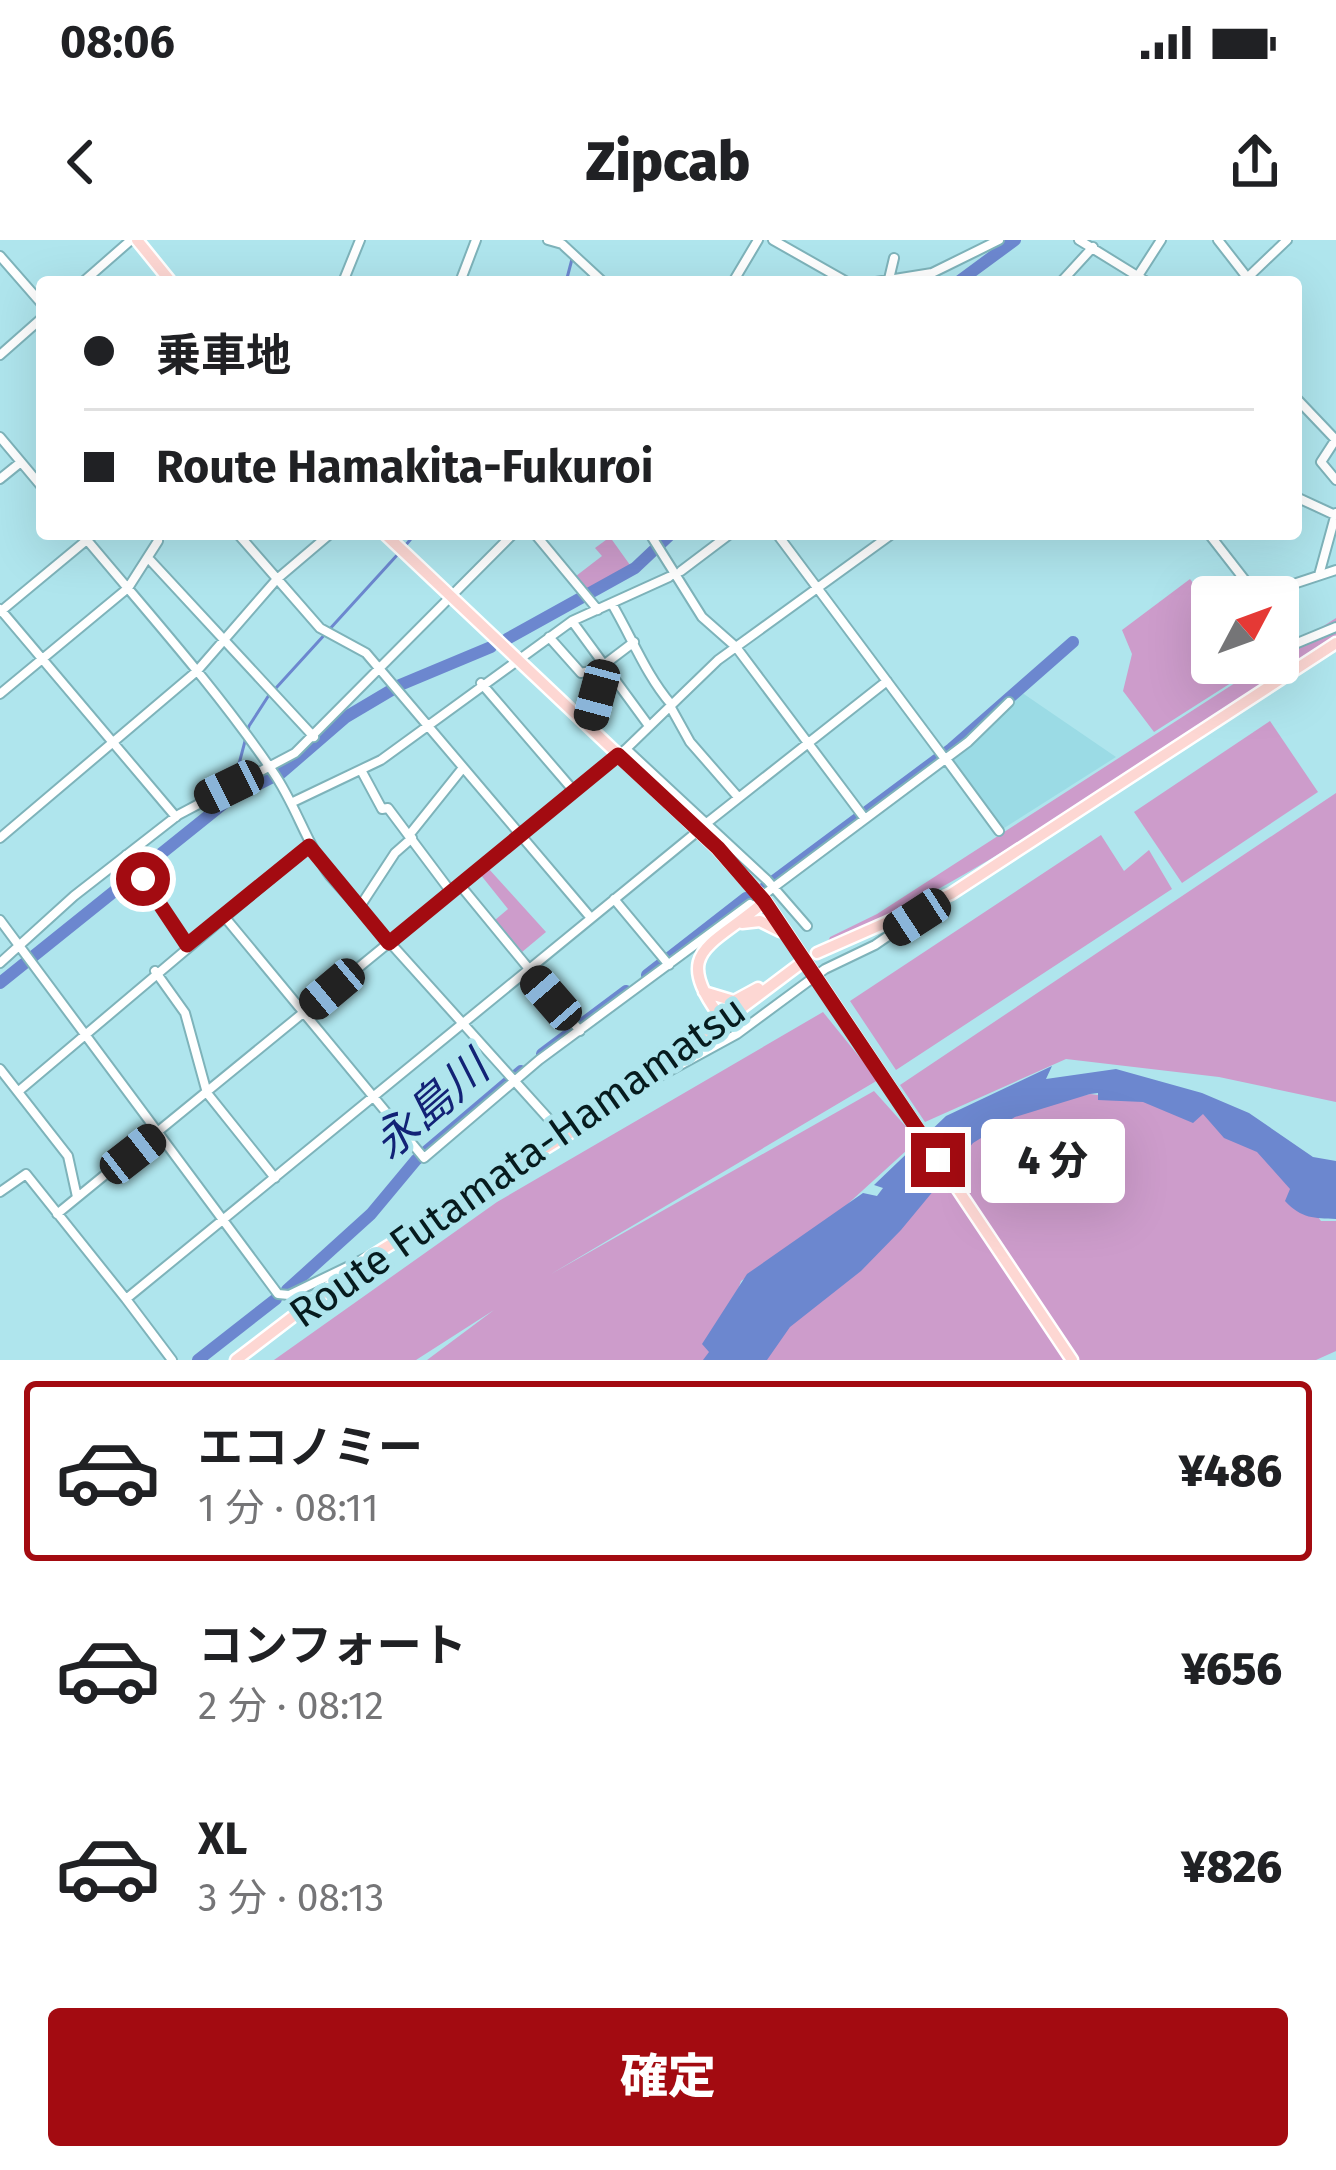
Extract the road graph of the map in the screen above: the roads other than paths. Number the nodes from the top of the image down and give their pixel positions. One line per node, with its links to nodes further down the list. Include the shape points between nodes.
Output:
1 (134, 240): 16 (street); 17 (main road)
2 (360, 240): 18 (street)
3 (476, 240): 19 (street)
4 (549, 240): 20 (street)
5 (758, 240): 21 (street)
6 (772, 240): 22 (street)
7 (999, 240): 12 (street, via 990,248)
8 (1079, 240): 13 (street)
9 (1161, 240): 27 (street)
10 (1218, 240): 28 (street)
11 (1287, 240): 29 (street)
12 (975, 243): 24 (street, via 932,273)
13 (1093, 247): 25 (street); 26 (street)
14 (0, 256): 30 (street)
15 (894, 258): 23 (street)
16 (90, 276)
17 (166, 276)
18 (345, 276)
19 (463, 276)
20 (597, 276)
21 (737, 276)
22 (836, 276)
23 (890, 276)
24 (906, 276)
25 (1066, 276)
26 (1133, 276)
27 (1137, 276)
28 (1243, 276)
29 (1248, 276)
30 (36, 297)
31 (36, 323): 32 (street)
32 (0, 355)
33 (1302, 404): 38 (street, via 1336,440 1322,462)
34 (0, 437): 35 (street)
35 (21, 461): 36 (street); 37 (street)
36 (0, 479)
37 (36, 480)
38 (1336, 480)
39 (1302, 500): 40 (street)
40 (1335, 514): 57 (street)
41 (83, 540): 66 (street)
42 (91, 540): 63 (street)
43 (243, 540): 60 (street)
44 (323, 540): 60 (street)
45 (391, 540): 64 (main road)
46 (507, 540): 64 (street)
47 (540, 540): 67 (street)
48 (654, 540): 75 (street, via 702,617)
49 (722, 540): 56 (street)
50 (782, 540): 62 (street)
51 (883, 540): 62 (street)
52 (1214, 540): 58 (street)
53 (158, 542): 54 (street)
54 (149, 560): 63 (street); 71 (street)
55 (1336, 570): 57 (street)
56 (681, 571)
57 (1319, 575): 61 (street)
58 (1242, 576)
59 (669, 577): 65 (street)
60 (277, 579): 71 (street); 79 (street, via 326,634)
61 (1299, 582)
62 (818, 586): 75 (street); 81 (street)
63 (128, 588): 76 (street); 80 (street)
64 (450, 597): 77 (main road); 79 (street)
65 (611, 604): 67 (street); 72 (street)
66 (1, 610): 76 (street)
67 (598, 610): 68 (street)
68 (572, 621): 70 (street); 78 (street)
69 (1336, 626): 73 (street)
70 (549, 637): 77 (street); 88 (street, via 581,673 594,670 599,680)
71 (225, 638): 80 (street); 89 (street)
72 (634, 642): 78 (street); 85 (street)
73 (1299, 642)
74 (1336, 643): 112 (main road)
75 (736, 647): 85 (street); 91 (street)
76 (42, 658): 83 (street); 90 (street)
77 (517, 658): 82 (street); 88 (main road)
78 (605, 664): 87 (street)
79 (380, 669): 86 (street); 89 (street)
80 (197, 670): 90 (street); 94 (street)
81 (887, 681): 91 (street); 93 (street)
82 (481, 683): 86 (street); 97 (street)
83 (0, 694)
84 (1009, 702): 93 (street)
85 (671, 705): 87 (street); 98 (street, via 690,742)
86 (424, 725): 95 (street); 96 (street)
87 (649, 726): 92 (street)
88 (589, 727): 92 (main road)
89 (314, 737): 94 (street)
90 (113, 742): 100 (street); 107 (street)
91 (811, 746): 98 (street); 101 (street)
92 (622, 752): 97 (street); 102 (street); 111 (main road)
93 (944, 757): 101 (street); 103 (street)
94 (271, 769): 99 (street); 100 (street)
95 (361, 770): 99 (street); 106 (street, via 382,809)
96 (462, 770): 104 (street); 106 (street)
97 (573, 790): 104 (street)
98 (738, 796): 102 (street)
99 (293, 802): 108 (street)
100 (176, 817): 109 (street)
101 (863, 817): 111 (street)
102 (704, 825): 111 (street)
103 (999, 831)
104 (520, 833): 110 (street); 117 (street)
105 (693, 835): 113 (street)
106 (411, 836): 110 (street); 115 (street)
107 (0, 838)
108 (309, 846): 115 (street); 116 (street)
109 (127, 855): 122 (street); 123 (street)
110 (455, 889): 121 (street); 128 (street)
111 (769, 890): 119 (main road); 120 (street); 125 (main road)
112 (943, 898): 124 (main road); 130 (street)
113 (614, 899): 117 (street); 127 (street)
114 (750, 904): 127 (street)
115 (359, 908): 121 (street)
116 (224, 915): 122 (street); 133 (street)
117 (591, 918): 128 (street)
118 (0, 920): 123 (street)
119 (739, 923): 125 (main road, via 770,923); 131 (main road, via 698,956)
120 (806, 926)
121 (389, 943): 133 (street); 135 (street)
122 (187, 945): 129 (street)
123 (23, 948): 126 (street); 137 (street)
124 (817, 953)
125 (799, 957): 130 (main road); 132 (main road, Route Futamata-Hamamatsu)
126 (0, 963)
127 (667, 963): 136 (street)
128 (528, 970): 135 (street); 136 (street)
129 (155, 971): 137 (street); 142 (street, via 185,1012)
130 (818, 980): 140 (street); 155 (main road)
131 (697, 986): 132 (main road, via 734,1001); 134 (main road)
132 (765, 988): 134 (main road, Route Futamata-Hamamatsu)
133 (304, 1013): 142 (street); 143 (street)
134 (724, 1022): 140 (main road, Route Futamata-Hamamatsu)
135 (463, 1024): 139 (street); 143 (street)
136 (578, 1029): 139 (street)
137 (85, 1032): 141 (street); 145 (street)
138 (0, 1069): 141 (street)
139 (513, 1080): 143 (street, via 421,1155); 144 (street)
140 (637, 1088): 151 (main road, Route Futamata-Hamamatsu)
141 (20, 1090): 148 (street, via 68,1156)
142 (207, 1093): 145 (street); 146 (street)
143 (374, 1097): 146 (street)
144 (548, 1118)
145 (160, 1132): 148 (street); 150 (street)
146 (275, 1178): 150 (street)
147 (0, 1192): 149 (street, via 26,1174)
148 (77, 1198): 149 (street)
149 (57, 1214): 152 (street)
150 (225, 1219): 151 (street, via 284,1295); 152 (street)
151 (371, 1256): 154 (main road, Route Futamata-Hamamatsu)
152 (126, 1299): 153 (street)
153 (172, 1360)
154 (236, 1360)
155 (1072, 1360)

